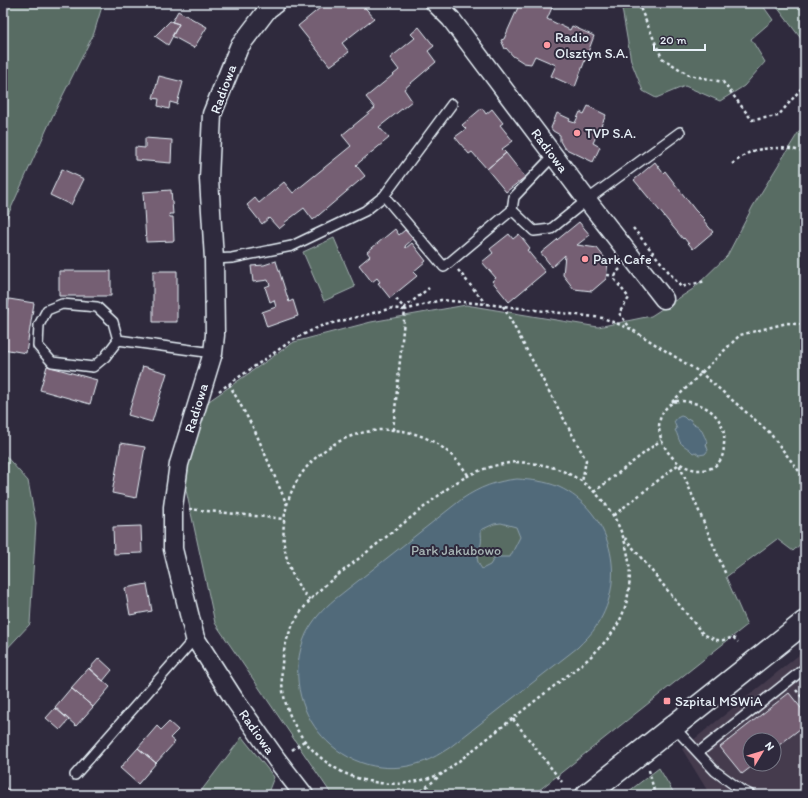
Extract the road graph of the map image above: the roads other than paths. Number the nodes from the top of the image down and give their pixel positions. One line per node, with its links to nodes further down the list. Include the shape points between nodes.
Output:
1 (276, 3): 9 (street, Radiowa, via 268,9 239,47 212,114 209,179)
2 (434, 3): 5 (street, Radiowa, via 450,19)
3 (452, 104): 6 (lane)
4 (680, 132): 7 (lane)
5 (554, 156): 7 (street, Radiowa); 8 (lane, via 514,197)
6 (384, 196): 8 (lane, via 444,268); 9 (lane, via 365,211 292,246)
7 (587, 200): 8 (lane, via 552,229 534,231); 10 (street, Radiowa)
8 (512, 210)
9 (214, 259): 12 (street, Radiowa)
10 (664, 299)
11 (118, 340): 11 (lane, via 114,322 97,307 62,304 47,310 38,325 38,346 52,362 93,367 105,357); 12 (lane)
12 (213, 353): 14 (street, Radiowa, via 180,464 173,507 173,548)
13 (805, 622): 16 (main road)
14 (195, 638): 18 (lane); 19 (street, Radiowa, via 234,699)
15 (805, 668): 17 (lane)
16 (673, 726): 17 (lane); 20 (main road)
17 (699, 752): 21 (lane, via 715,771)
18 (75, 775)
19 (304, 795)
20 (587, 795)
21 (751, 795)

